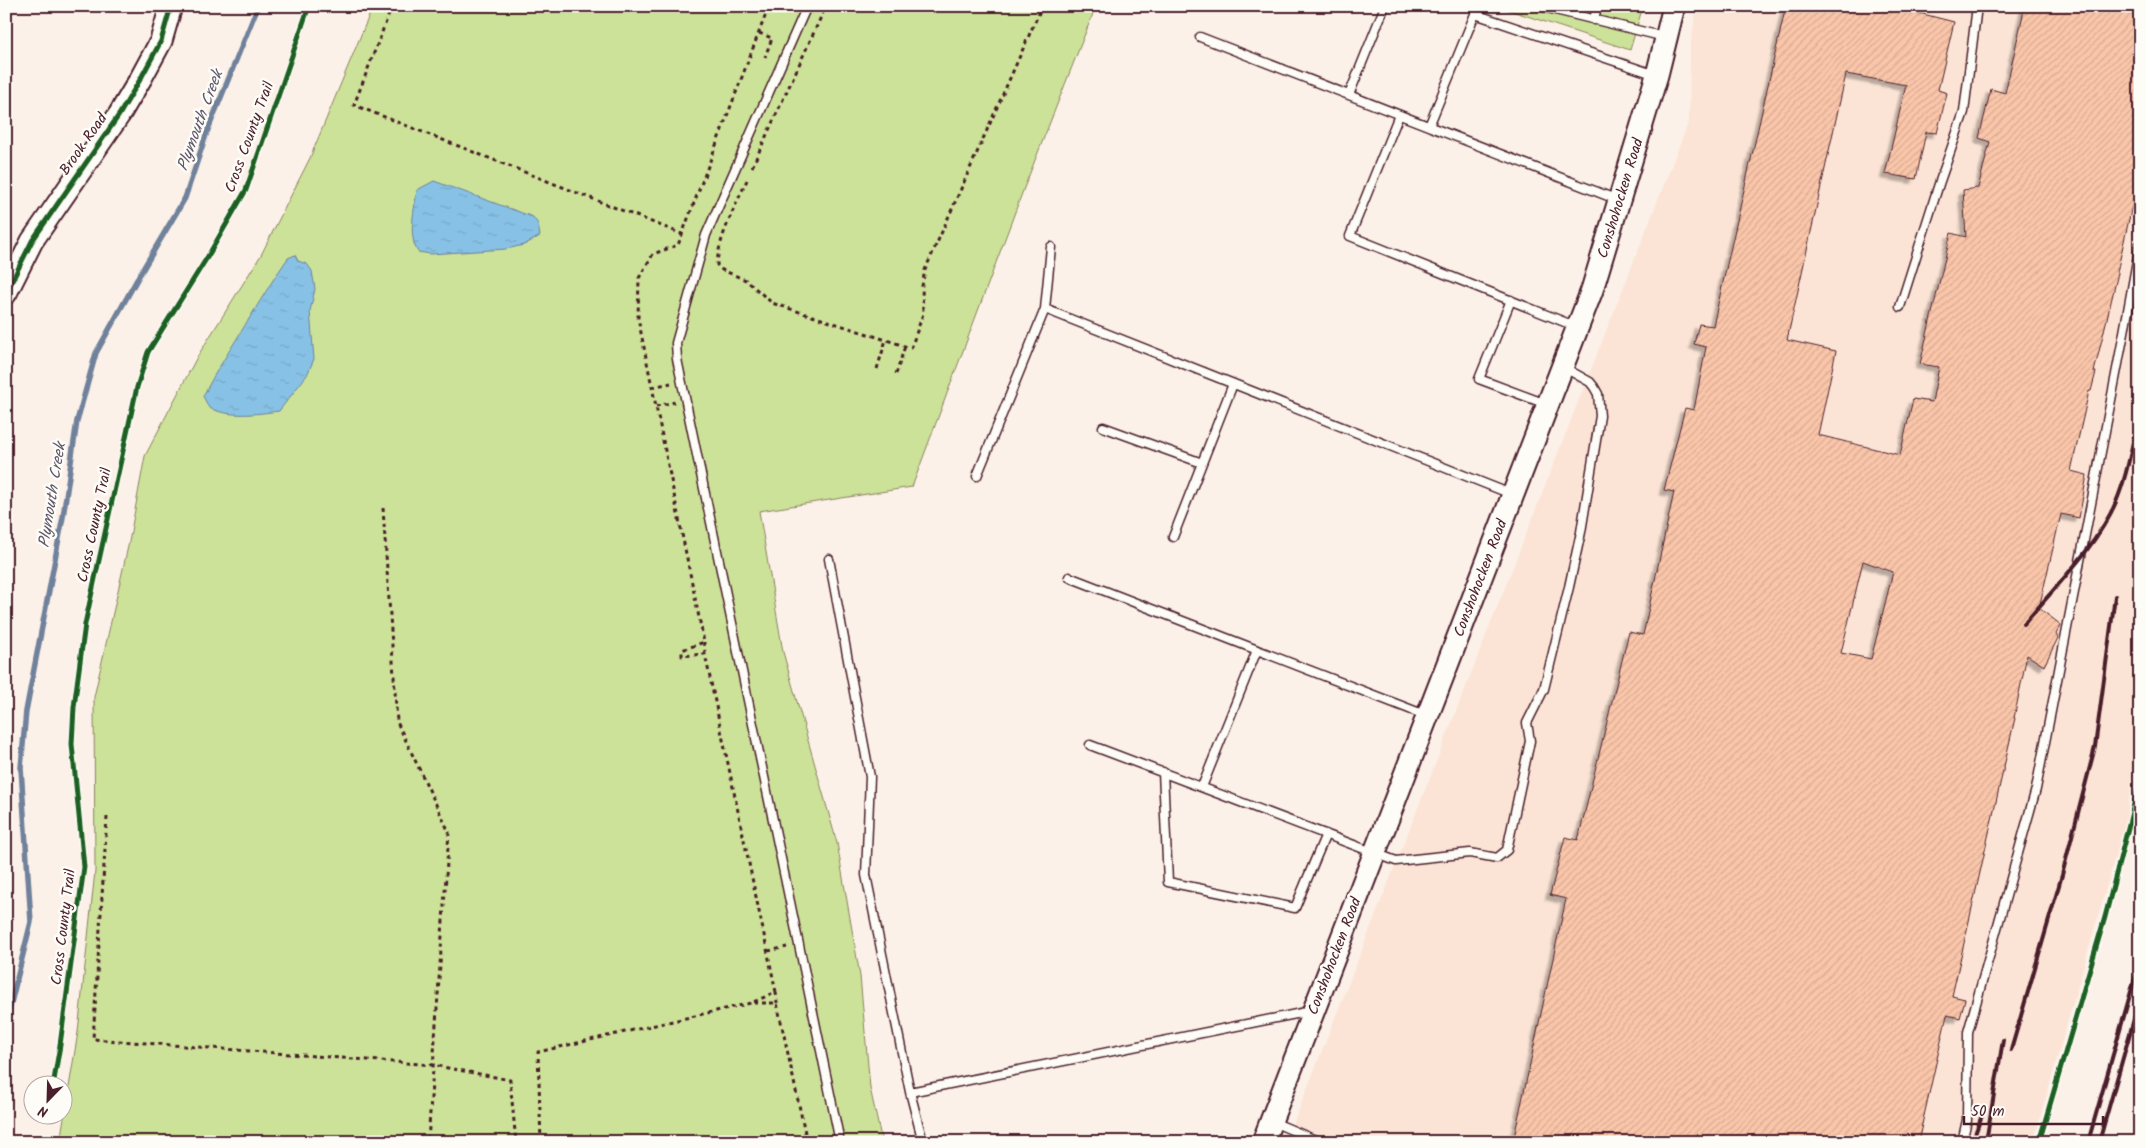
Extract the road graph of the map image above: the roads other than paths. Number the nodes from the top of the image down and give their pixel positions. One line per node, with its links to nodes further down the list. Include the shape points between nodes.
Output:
1 (171, 6): 18 (main road, Brook Road, via 161,41 141,78 32,241)
2 (807, 6): 43 (lane, via 706,235 676,343)
3 (1385, 6): 12 (lane)
4 (1538, 6): 8 (lane)
5 (1597, 6): 8 (lane)
6 (1674, 6): 10 (main road, Conshohocken Road)
7 (1977, 6): 20 (lane, via 1964,112)
8 (1594, 20): 10 (lane)
9 (1200, 37): 12 (lane)
10 (1666, 37): 11 (main road, Conshohocken Road)
11 (1657, 75): 14 (lane, via 1474,14); 15 (main road, Conshohocken Road)
12 (1349, 95): 13 (lane)
13 (1399, 115): 14 (lane); 19 (lane, via 1350,236)
14 (1428, 126): 15 (lane)
15 (1619, 200): 22 (main road, Conshohocken Road)
16 (2140, 244): 47 (lane, via 2036,788 1968,1032 1967,1120)
17 (1051, 247): 21 (lane)
18 (6, 293)
19 (1511, 300): 22 (lane); 25 (lane, via 1479,379)
20 (1900, 307)
21 (1045, 309): 24 (lane); 28 (lane)
22 (1578, 327): 23 (main road, Conshohocken Road)
23 (1562, 367): 25 (main road, Conshohocken Road); 39 (lane, via 1594,387 1600,416 1581,532 1544,689 1527,723 1530,741 1507,850 1497,858 1470,853 1406,861 1396,861)
24 (1233, 384): 27 (lane); 29 (lane)
25 (1548, 404): 29 (main road, Conshohocken Road)
26 (1103, 427): 27 (lane)
27 (1202, 463): 30 (lane)
28 (978, 476)
29 (1513, 494): 34 (main road, Conshohocken Road)
30 (1173, 537)
31 (829, 559): 41 (lane, via 870,777 866,875)
32 (1069, 576): 33 (lane)
33 (1257, 650): 34 (lane); 37 (lane)
34 (1427, 715): 39 (main road, Conshohocken Road)
35 (1090, 745): 36 (lane)
36 (1163, 772): 37 (lane); 38 (lane, via 1168,882 1295,908)
37 (1202, 787): 38 (lane)
38 (1326, 834): 39 (lane)
39 (1374, 852): 40 (main road, Conshohocken Road)
40 (1312, 1010): 41 (lane); 42 (main road, Conshohocken Road)
41 (910, 1092): 44 (lane)
42 (1271, 1121): 45 (main road, Conshohocken Road); 46 (lane)
43 (840, 1142)
44 (923, 1142)
45 (1263, 1142)
46 (1320, 1142)
47 (1962, 1142)

